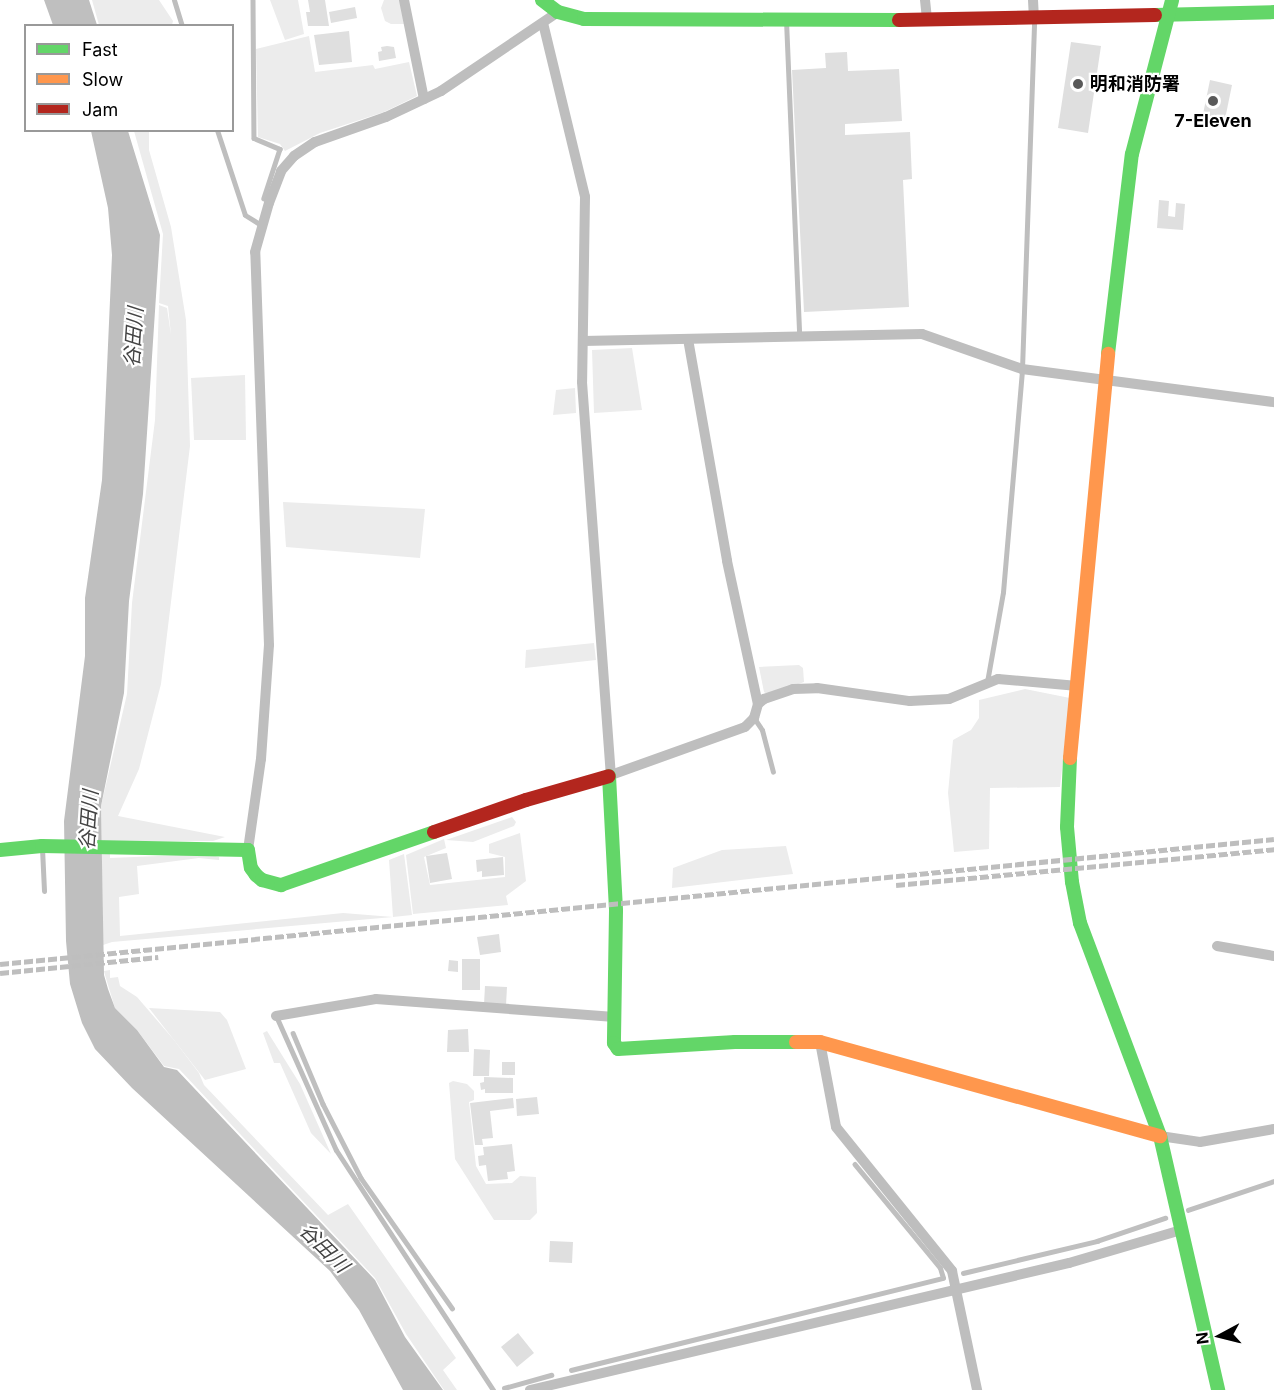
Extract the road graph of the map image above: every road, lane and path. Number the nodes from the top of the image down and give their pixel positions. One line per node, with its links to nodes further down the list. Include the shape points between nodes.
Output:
1 (174, 0): 14 (lane)
2 (404, 0): 15 (street)
3 (542, 0): 7 (street)
4 (925, 0): 12 (street)
5 (1034, 0): 10 (street)
6 (1172, 0): 9 (street)
7 (558, 12): 11 (street, via 584,19); 13 (street)
8 (1274, 12): 9 (street)
9 (1168, 15): 10 (street); 22 (street, via 1132,154)
10 (1034, 17): 12 (street); 21 (lane)
11 (786, 20): 12 (street); 18 (lane)
12 (927, 20)
13 (543, 23): 15 (street); 20 (street, via 585,197)
14 (181, 24)
15 (424, 99): 17 (street, via 315,142 294,156 281,171)
16 (218, 132): 17 (lane, via 245,215)
17 (261, 225): 32 (street, via 255,273 269,645 261,759)
18 (799, 336): 19 (street); 21 (street, via 922,334)
19 (688, 339): 20 (street); 26 (street, via 726,561)
20 (583, 341): 29 (street, via 582,382)
21 (1022, 369): 22 (street); 24 (lane, via 1003,592)
22 (1105, 379): 23 (street); 25 (street)
23 (1274, 402)
24 (987, 682): 25 (street, via 998,679); 26 (street, via 949,699 910,701 817,688 793,689)
25 (1078, 686): 40 (street, via 1067,796 1076,904 1087,946)
26 (758, 704): 27 (street)
27 (754, 718): 28 (lane, via 762,730); 29 (street, via 745,728 725,737)
28 (772, 772)
29 (611, 775): 32 (street, via 526,800 280,885 256,874); 37 (street, via 616,911)
30 (45, 846): 31 (street); 32 (street); 33 (lane)
31 (0, 850)
32 (248, 850)
33 (44, 891)
34 (1217, 946): 35 (street)
35 (1274, 956)
36 (276, 1016): 37 (street, via 376,999); 43 (lane, via 336,1150)
37 (614, 1017): 38 (street, via 615,1043 621,1051 735,1042)
38 (820, 1042): 40 (street); 42 (street, via 836,1127 949,1264)
39 (1274, 1129): 40 (street, via 1200,1143)
40 (1160, 1136): 41 (street)
41 (1181, 1230): 42 (street, via 1069,1263); 46 (street)
42 (956, 1289): 44 (street); 45 (street)
43 (493, 1390)
44 (530, 1390)
45 (977, 1390)
46 (1218, 1390)

